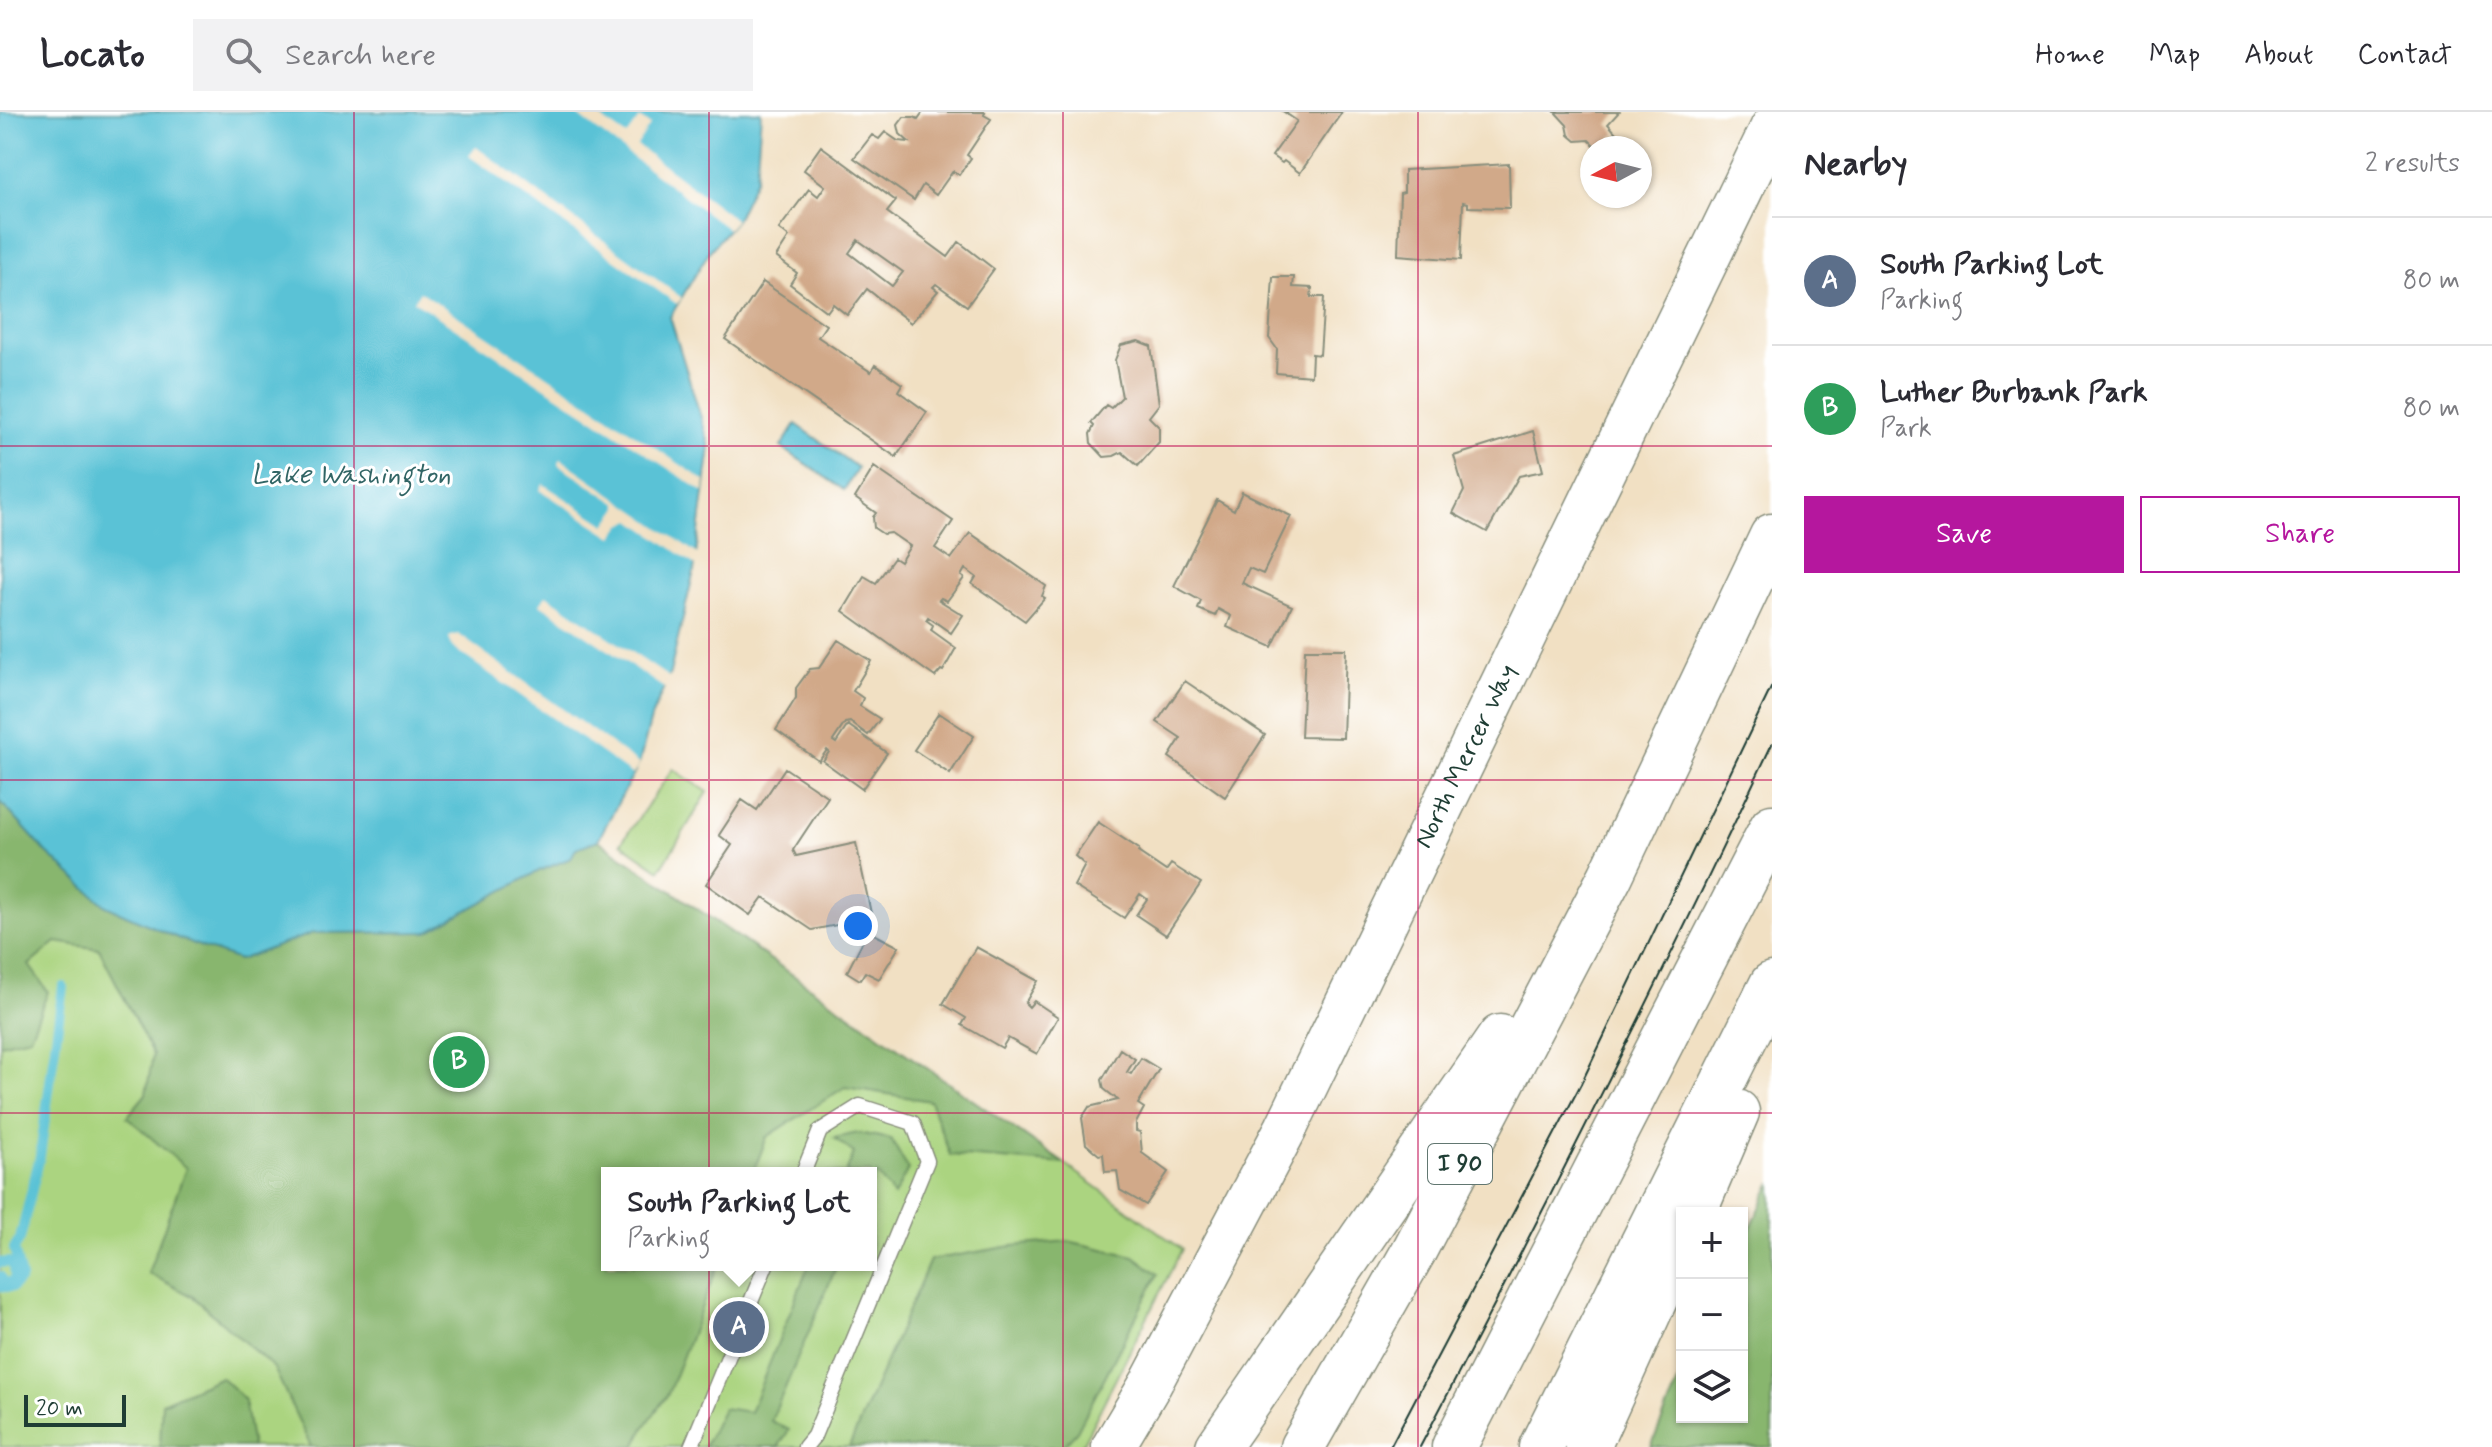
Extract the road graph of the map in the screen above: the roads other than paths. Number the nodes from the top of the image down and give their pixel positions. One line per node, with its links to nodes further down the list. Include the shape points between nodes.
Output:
1 (1772, 127): 13 (street, North Mercer Way, via 1286,1128)
2 (1772, 536): 4 (highway, I 90)
3 (1772, 827): 16 (highway)
4 (1610, 877): 14 (highway); 15 (highway, I 90, via 1414,1251)
5 (1772, 984): 17 (highway)
6 (1772, 1032): 8 (highway)
7 (805, 1167): 12 (lane, via 820,1131 860,1106 913,1123 927,1161)
8 (1697, 1207)
9 (1676, 1253): 18 (highway)
10 (764, 1271): 11 (lane)
11 (691, 1447)
12 (805, 1447)
13 (1113, 1447)
14 (1218, 1447)
15 (1302, 1447)
16 (1454, 1447)
17 (1541, 1447)
18 (1588, 1447)

